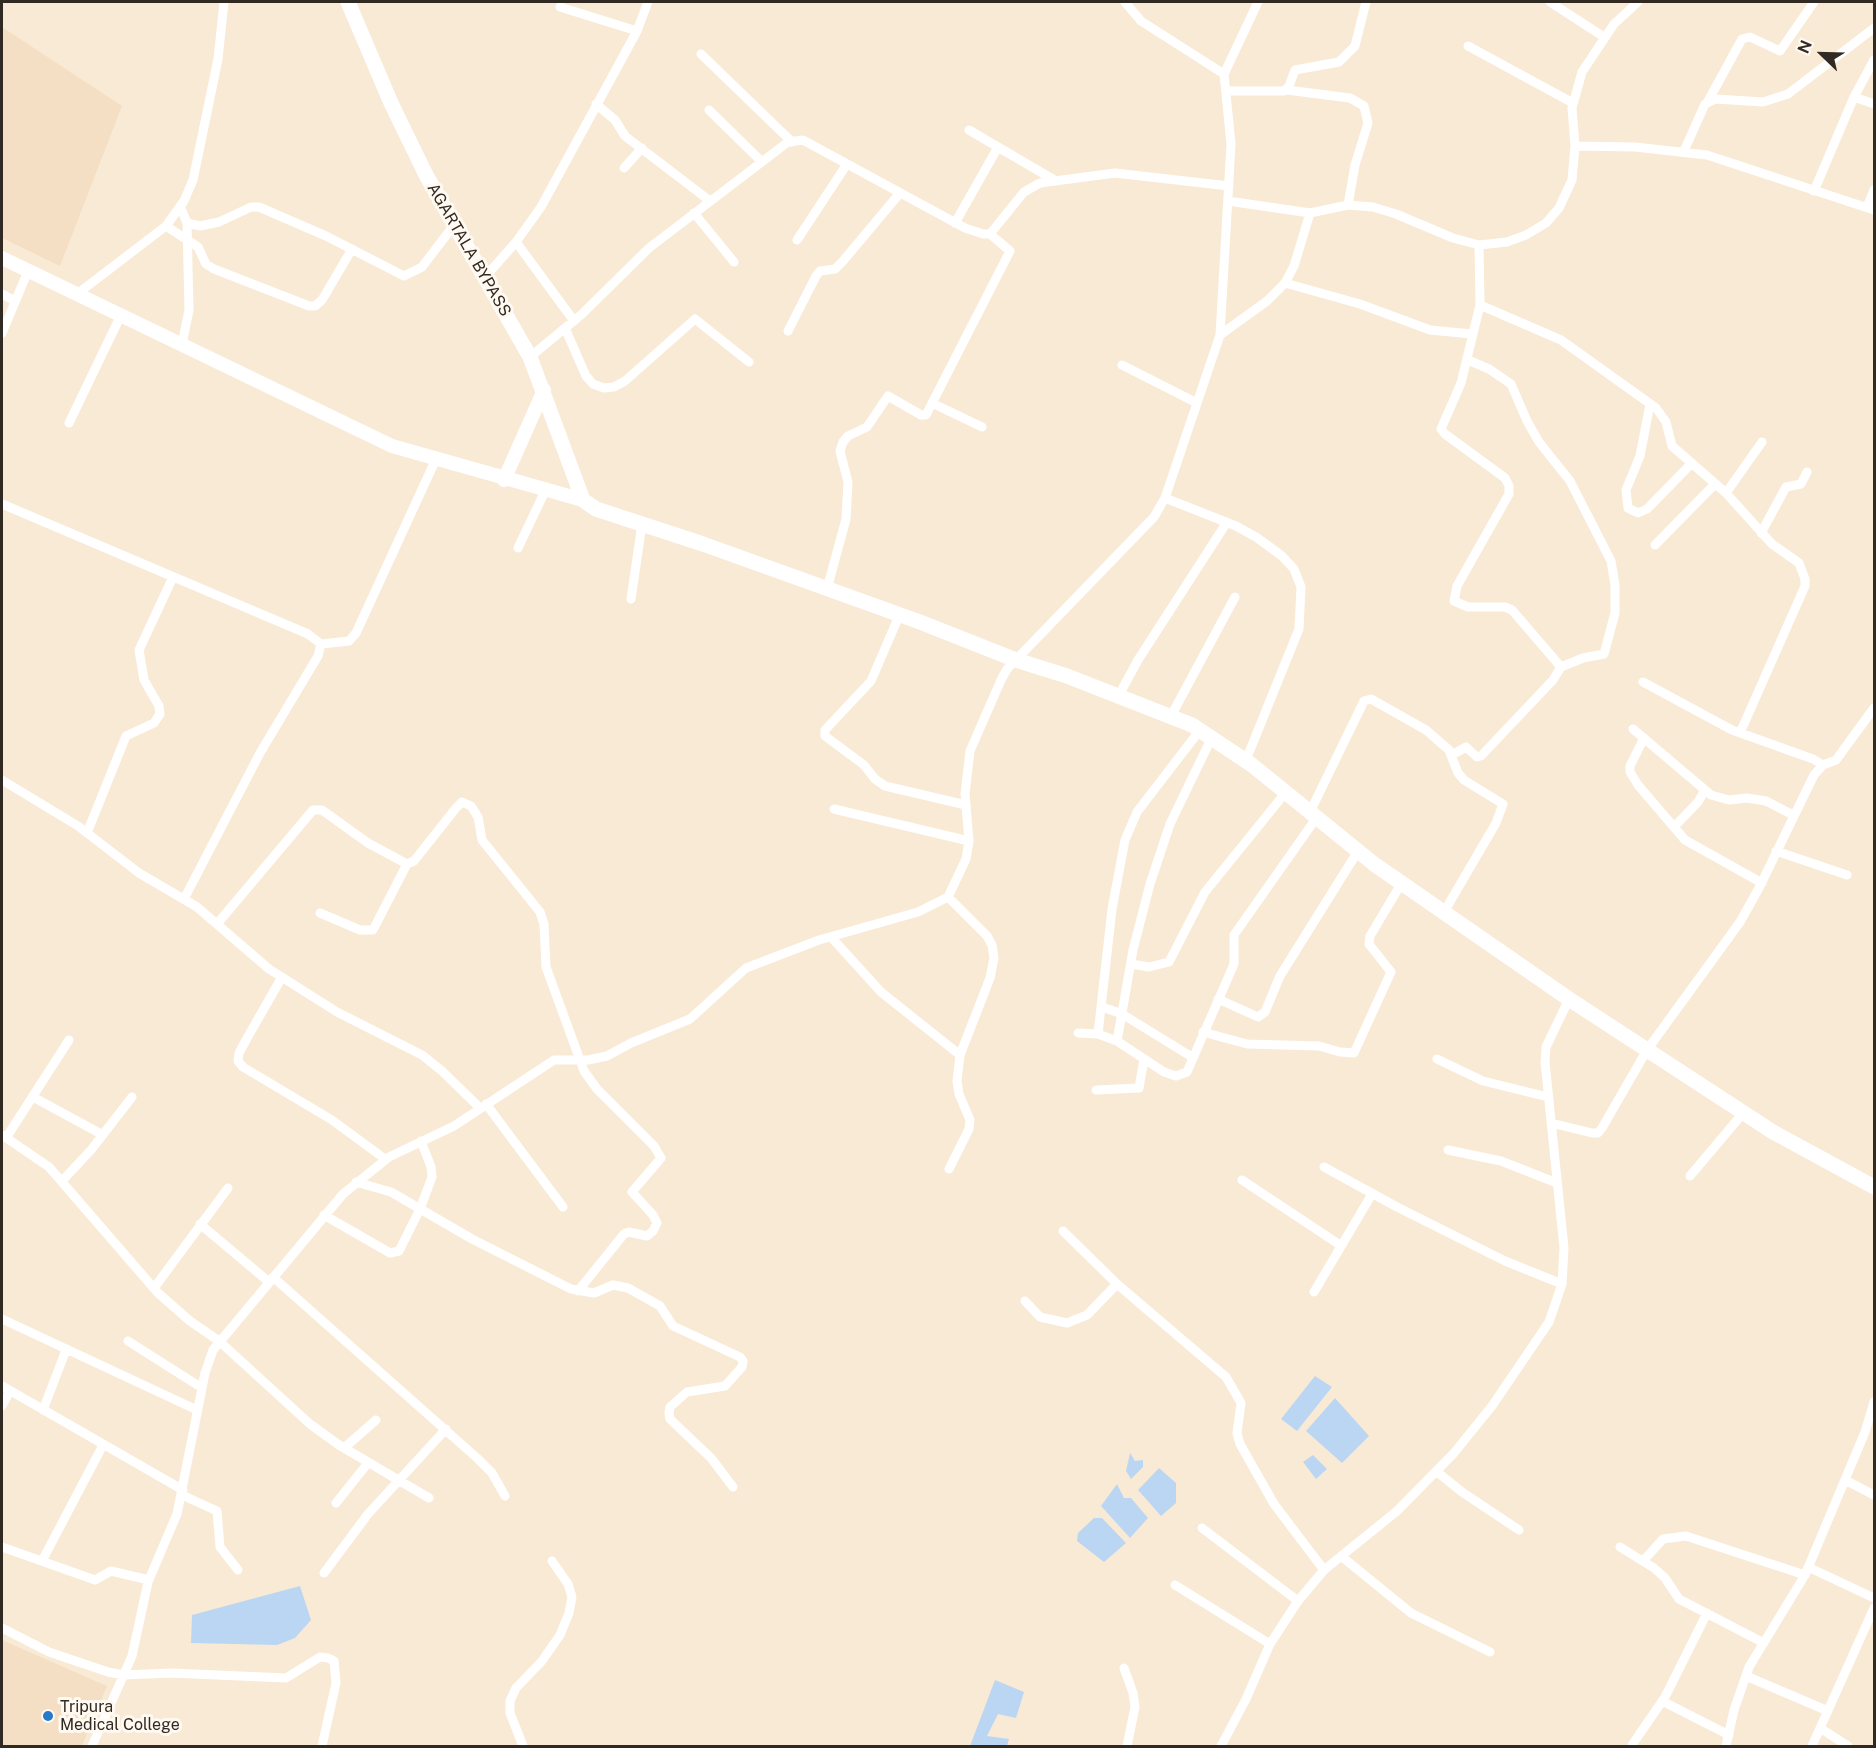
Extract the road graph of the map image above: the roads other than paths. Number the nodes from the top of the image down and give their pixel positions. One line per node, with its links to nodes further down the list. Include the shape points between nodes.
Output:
1 (224, 2): 43 (street, via 218,59 193,180)
2 (348, 2): 49 (highway, AGARTALA BYPASS, via 395,112)
3 (648, 2): 12 (street)
4 (1125, 2): 17 (street, via 1141,21)
5 (1258, 2): 17 (street)
6 (1366, 2): 18 (street, via 1355,46 1347,57 1327,66 1295,70)
7 (1550, 2): 13 (street)
8 (1638, 2): 13 (street)
9 (1814, 2): 22 (street, via 1780,51 1750,38 1742,39)
10 (560, 7): 12 (street)
11 (1875, 28): 22 (street, via 1788,94 1763,102 1716,99)
12 (637, 32): 23 (street)
13 (1605, 37): 21 (street, via 1582,72)
14 (1468, 46): 21 (street)
15 (701, 54): 27 (street)
16 (1875, 60): 20 (street)
17 (1224, 74): 19 (street)
18 (1287, 90): 19 (street); 42 (street, via 1350,98 1364,106 1368,123)
19 (1226, 91): 36 (street, via 1230,119)
20 (1854, 97): 24 (street); 38 (street)
21 (1573, 103): 28 (street)
22 (1707, 103): 31 (street)
23 (596, 104): 30 (street, via 615,120 625,136); 54 (street, via 541,207)
24 (1875, 104)
25 (709, 110): 32 (street)
26 (969, 130): 29 (street)
27 (792, 142): 32 (street); 33 (street, via 803,140)
28 (1575, 146): 31 (street); 55 (street, via 1567,194 1546,223 1507,242)
29 (998, 147): 35 (street); 48 (street)
30 (642, 148): 34 (street); 40 (street)
31 (1683, 151): 38 (street, via 1707,155)
32 (761, 161): 40 (street)
33 (848, 164): 39 (street); 53 (street)
34 (624, 168)
35 (1056, 181): 36 (street, via 1115,173); 51 (street, via 1033,185 1024,192)
36 (1229, 186): 41 (street)
37 (1875, 190): 44 (street)
38 (1814, 192): 44 (street)
39 (900, 193): 48 (street); 69 (street, via 835,269 816,276)
40 (710, 201): 45 (street)
41 (1228, 201): 46 (street); 72 (street)
42 (1348, 205): 46 (street); 55 (street, via 1383,209)
43 (180, 206): 47 (street); 50 (street)
44 (1871, 209)
45 (694, 213): 58 (street); 67 (street, via 649,248)
46 (1310, 213): 61 (street)
47 (187, 223): 52 (street); 56 (street, via 200,226 219,222 259,207)
48 (954, 223): 51 (street)
49 (454, 225): 56 (street, via 422,267 404,276); 60 (highway, AGARTALA BYPASS)
50 (166, 226): 52 (street); 63 (street)
51 (990, 234): 79 (street, via 1010,251)
52 (188, 239): 56 (street, via 214,269 309,306 322,300); 73 (street, via 189,310)
53 (797, 240)
54 (516, 242): 60 (street); 67 (street)
55 (1479, 245): 65 (street)
56 (352, 249)
57 (2, 258): 59 (main road)
58 (734, 262)
59 (28, 271): 63 (main road); 64 (street)
60 (486, 276): 74 (highway, AGARTALA BYPASS)
61 (1285, 283): 71 (street, via 1360,304 1430,330); 72 (street)
62 (2, 294): 64 (street)
63 (77, 294): 66 (main road)
64 (15, 301): 70 (street)
65 (1480, 305): 71 (street); 81 (street, via 1561,340)
66 (121, 315): 73 (main road); 82 (street)
67 (574, 321): 68 (street)
68 (566, 328): 74 (street); 76 (street, via 586,376 604,388 625,381 695,319)
69 (788, 331)
70 (2, 333)
71 (1472, 334): 75 (street)
72 (1220, 335): 80 (street)
73 (182, 345): 85 (main road, via 392,446)
74 (530, 357): 78 (highway, AGARTALA BYPASS)
75 (1468, 360): 107 (street, via 1490,369 1510,384 1539,442 1570,481 1611,561 1616,585 1615,613 1604,654); 107 (street, via 1442,429 1505,478 1509,494 1457,586 1454,602 1468,607 1512,610)
76 (749, 362)
77 (1122, 365): 80 (street)
78 (544, 390): 88 (main road); 93 (highway, AGARTALA BYPASS)
79 (933, 403): 83 (street); 101 (street, via 921,416 888,396 867,427 843,442 840,451 848,482 846,519)
80 (1197, 403): 92 (street)
81 (1650, 404): 86 (street, via 1662,414 1672,446); 86 (street, via 1640,456 1626,490 1628,508 1638,513 1647,509)
82 (69, 423)
83 (981, 427)
84 (1762, 442): 91 (street)
85 (436, 459): 88 (main road); 105 (street, via 356,633 349,641)
86 (1692, 463): 89 (street)
87 (1807, 472): 97 (street, via 1801,484 1786,487)
88 (504, 480): 90 (main road)
89 (1715, 484): 91 (street); 98 (street)
90 (546, 489): 93 (main road); 99 (street)
91 (1726, 493): 97 (street)
92 (1164, 498): 95 (street); 106 (street, via 1154,517)
93 (583, 500): 96 (highway, via 596,509)
94 (2, 504): 100 (street)
95 (1227, 522): 109 (street); 117 (street, via 1282,556 1294,569 1302,596 1299,629 1292,650)
96 (642, 524): 101 (highway); 103 (street)
97 (1761, 533): 114 (street, via 1799,563 1805,586)
98 (1655, 545)
99 (518, 548)
100 (173, 577): 105 (street, via 308,634); 127 (street, via 139,650 144,680 160,714 154,723 126,736)
101 (827, 589): 104 (highway)
102 (1235, 597): 111 (street)
103 (631, 599)
104 (899, 616): 106 (highway); 122 (street, via 871,681 825,730 825,736 885,786)
105 (321, 644): 136 (street, via 318,656 260,753)
106 (1016, 660): 109 (highway); 122 (street, via 1001,680 975,735 967,770)
107 (1561, 668): 116 (street, via 1481,756 1466,747)
108 (1643, 682): 114 (street)
109 (1119, 695): 111 (highway)
110 (1875, 708): 118 (street, via 1836,760)
111 (1171, 716): 113 (highway)
112 (1632, 729): 115 (street)
113 (1206, 734): 117 (highway); 141 (street, via 1150,884); 145 (street, via 1137,812 1125,840 1112,909)
114 (1740, 734): 118 (street)
115 (1644, 738): 120 (street); 126 (street, via 1632,759 1630,772)
116 (1452, 755): 125 (street, via 1426,729 1367,699 1358,711); 137 (street, via 1464,780 1503,804)
117 (1246, 760): 121 (highway)
118 (1823, 765): 124 (street)
119 (2, 780): 127 (street)
120 (1705, 790): 124 (street, via 1729,800 1766,801); 126 (street)
121 (1286, 792): 125 (highway); 141 (street, via 1205,892 1169,962 1149,967)
122 (966, 805): 128 (street)
123 (834, 809): 128 (street)
124 (1793, 814): 130 (street)
125 (1313, 815): 129 (highway); 143 (street, via 1234,935 1234,964)
126 (1674, 827): 133 (street, via 1698,849)
127 (87, 833): 136 (street, via 140,873)
128 (969, 841): 135 (street, via 966,859)
129 (1358, 851): 134 (highway); 143 (street, via 1280,976 1265,1012 1258,1017)
130 (1776, 851): 132 (street); 133 (street)
131 (407, 864): 138 (street, via 373,930 360,930); 139 (street, via 368,843 322,810 313,810); 155 (street, via 414,861 462,802 471,806 478,817 482,840 540,912 546,967)
132 (1847, 875)
133 (1762, 883): 152 (street, via 1740,922)
134 (1401, 884): 137 (highway); 147 (street, via 1370,936 1369,944 1391,972 1354,1053 1320,1046 1246,1044)
135 (948, 897): 140 (street, via 918,912); 153 (street, via 987,936 994,958)
136 (184, 899): 139 (street)
137 (1444, 912): 144 (highway)
138 (320, 913)
139 (218, 924): 142 (street)
140 (831, 937): 153 (street, via 881,992); 155 (street, via 746,968 690,1019 677,1026 607,1056)
141 (1131, 964): 146 (street)
142 (282, 977): 162 (street, via 338,1012 422,1055); 169 (street, via 238,1061 332,1120)
143 (1218, 999): 147 (street)
144 (1569, 999): 152 (highway); 161 (street, via 1546,1047)
145 (1102, 1007): 146 (street); 149 (street)
146 (1122, 1014): 151 (street); 154 (street)
147 (1203, 1032): 154 (street)
148 (1078, 1033): 149 (street)
149 (1098, 1034): 151 (street)
150 (69, 1040): 159 (street)
151 (1117, 1041): 156 (street)
152 (1647, 1050): 163 (highway); 164 (street, via 1598,1133)
153 (960, 1055): 171 (street, via 957,1081 970,1120)
154 (1192, 1057): 156 (street, via 1187,1072 1176,1076)
155 (581, 1059): 162 (street, via 554,1060); 190 (street, via 597,1089 654,1146 661,1158 632,1192 653,1215 657,1223 653,1231 647,1236 624,1234)
156 (1144, 1059): 158 (street, via 1139,1088)
157 (1437, 1059): 161 (street, via 1483,1081)
158 (1096, 1090)
159 (33, 1097): 165 (street); 166 (street)
160 (132, 1097): 165 (street)
161 (1548, 1097): 164 (street)
162 (483, 1106): 167 (street, via 454,1126); 180 (street)
163 (1744, 1112): 172 (street); 177 (highway, via 1814,1156)
164 (1551, 1123): 176 (street)
165 (104, 1135): 174 (street)
166 (3, 1137): 174 (street, via 43,1161)
167 (421, 1141): 169 (street); 181 (street, via 432,1177)
168 (1448, 1150): 176 (street, via 1501,1161)
169 (385, 1159): 175 (street)
170 (1324, 1167): 179 (street)
171 (949, 1169)
172 (1690, 1176)
173 (1242, 1180): 185 (street)
174 (62, 1181): 189 (street)
175 (356, 1182): 181 (street, via 381,1188); 182 (street)
176 (1557, 1183): 188 (street, via 1564,1248)
177 (1875, 1187)
178 (228, 1188): 183 (street)
179 (1372, 1194): 185 (street); 188 (street)
180 (563, 1207)
181 (420, 1209): 182 (street, via 394,1254); 190 (street)
182 (324, 1215): 186 (street)
183 (200, 1224): 186 (street); 189 (street)
184 (1063, 1231): 187 (street)
185 (1340, 1245): 191 (street)
186 (271, 1280): 195 (street); 204 (street)
187 (1117, 1284): 192 (street, via 1087,1315 1067,1323 1040,1317); 226 (street, via 1226,1377 1241,1403 1237,1433 1240,1444 1274,1504)
188 (1562, 1284): 208 (street, via 1540,1339 1492,1406)
189 (154, 1288): 195 (street)
190 (578, 1291): 211 (street, via 594,1293 619,1285 628,1288 660,1306 673,1326 743,1360 742,1367 725,1386 687,1392 670,1407 669,1413 670,1419 711,1458)
191 (1314, 1292)
192 (1025, 1301)
193 (2, 1319): 196 (street)
194 (128, 1341): 198 (street)
195 (219, 1341): 198 (street); 206 (street, via 310,1424)
196 (66, 1350): 201 (street); 202 (street)
197 (6, 1388): 200 (street); 201 (street)
198 (201, 1388): 202 (street)
199 (1875, 1402): 209 (street)
200 (2, 1406)
201 (43, 1410): 205 (street)
202 (197, 1410): 212 (street)
203 (376, 1420): 206 (street)
204 (446, 1429): 210 (street); 214 (street, via 492,1473)
205 (103, 1445): 212 (street); 222 (street)
206 (344, 1448): 207 (street)
207 (368, 1463): 210 (street); 216 (street)
208 (1436, 1471): 218 (street); 221 (street)
209 (1845, 1480): 213 (street); 227 (street)
210 (398, 1481): 215 (street); 228 (street)
211 (733, 1487)
212 (182, 1492): 225 (street, via 217,1511 220,1547); 229 (street, via 177,1514)
213 (1875, 1495)
214 (506, 1496)
215 (429, 1498)
216 (336, 1503)
217 (1202, 1528): 232 (street)
218 (1519, 1530)
219 (1620, 1547): 224 (street)
220 (2, 1548): 222 (street)
221 (1341, 1556): 226 (street); 238 (street, via 1411,1613)
222 (42, 1561): 229 (street, via 95,1580 111,1571)
223 (552, 1561): 249 (street, via 572,1597 560,1635 516,1688 510,1701 510,1713)
224 (1643, 1561): 227 (street, via 1663,1539 1686,1536); 234 (street, via 1665,1578 1679,1599)
225 (238, 1570)
226 (1324, 1570): 232 (street)
227 (1807, 1571): 231 (street); 236 (street)
228 (324, 1573)
229 (149, 1580): 240 (street, via 132,1656)
230 (1174, 1585): 237 (street)
231 (1875, 1598)
232 (1298, 1601): 237 (street)
233 (1875, 1608): 243 (street)
234 (1707, 1613): 236 (street); 242 (street)
235 (2, 1628): 240 (street, via 50,1652)
236 (1764, 1643): 241 (street)
237 (1270, 1644): 251 (street)
238 (1490, 1652)
239 (1124, 1668): 250 (street, via 1135,1707)
240 (124, 1674): 247 (street); 248 (street, via 286,1678 320,1657 328,1658 334,1661 336,1683)
241 (1746, 1676): 243 (street); 245 (street)
242 (1662, 1701): 245 (street); 246 (street)
243 (1828, 1711): 244 (street)
244 (1820, 1728): 253 (street); 254 (street)
245 (1729, 1735): 252 (street)
246 (1632, 1745)
247 (92, 1746)
248 (322, 1746)
249 (523, 1746)
250 (1127, 1746)
251 (1221, 1746)
252 (1726, 1746)
253 (1812, 1746)
254 (1848, 1746)

